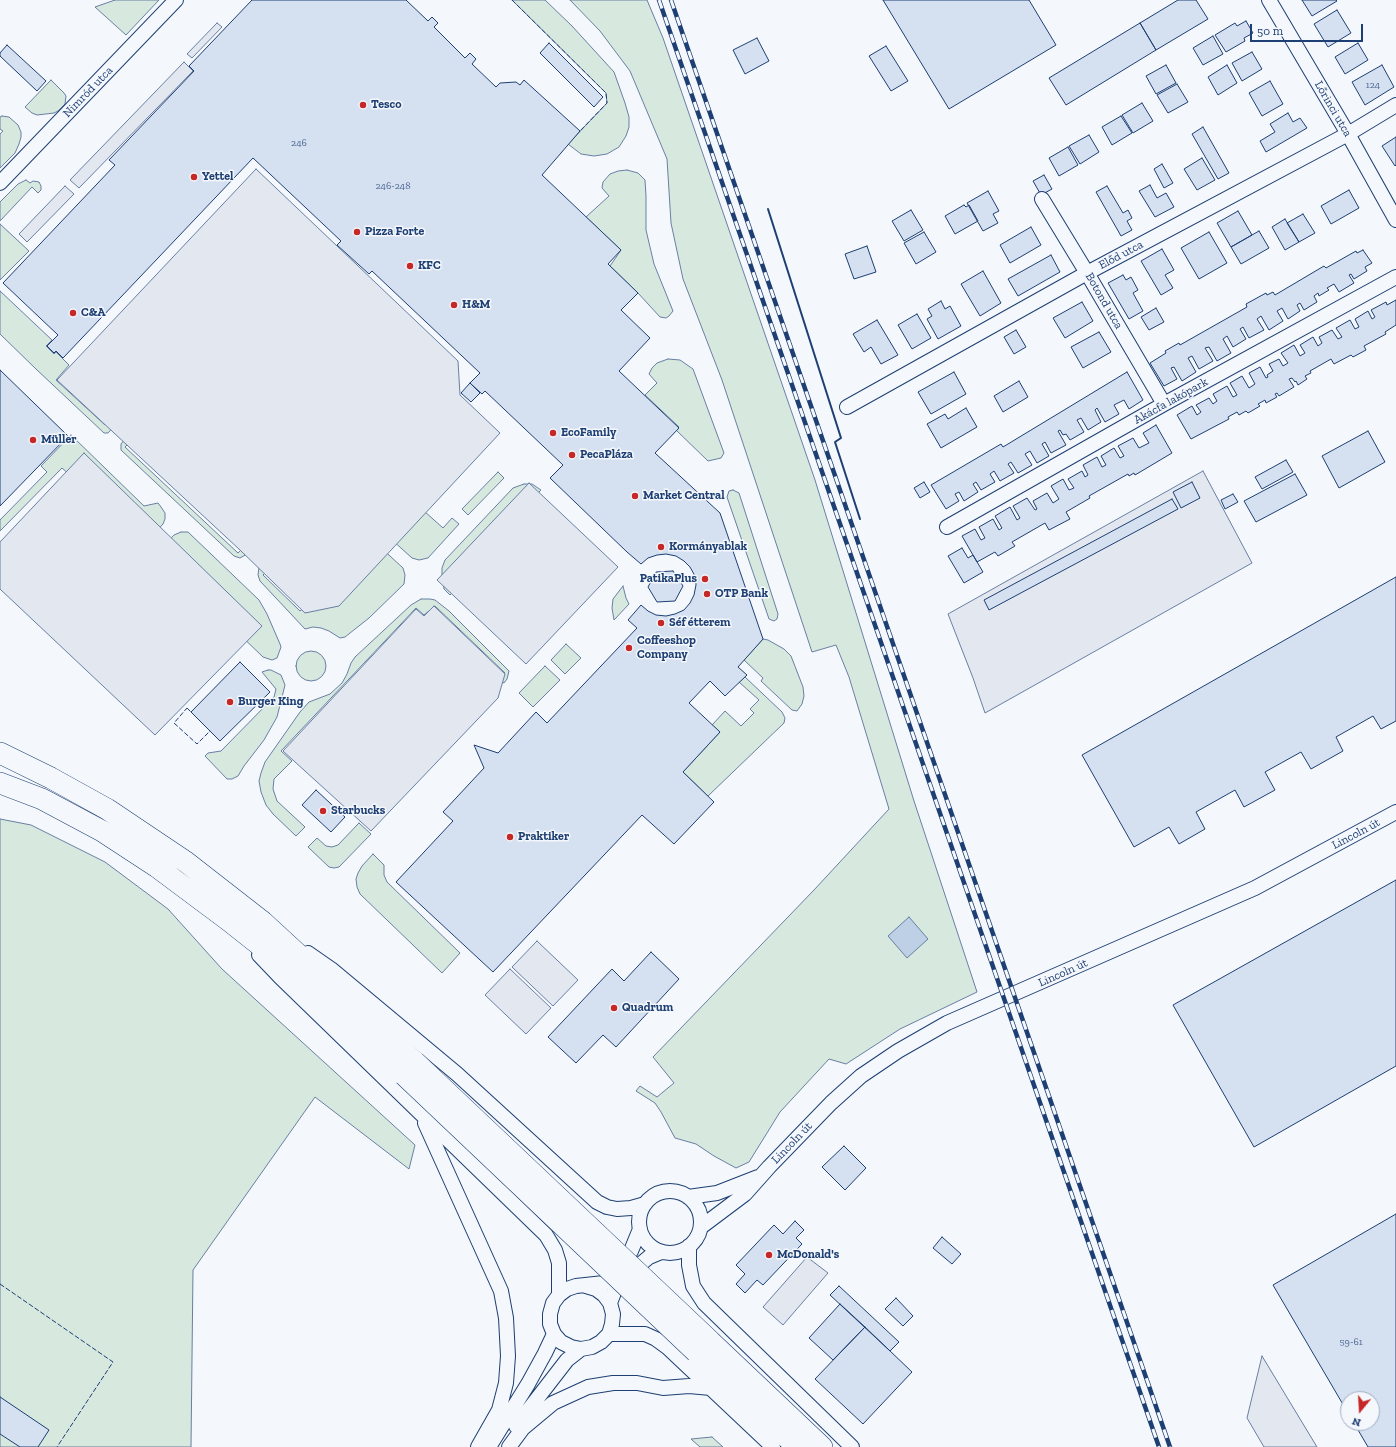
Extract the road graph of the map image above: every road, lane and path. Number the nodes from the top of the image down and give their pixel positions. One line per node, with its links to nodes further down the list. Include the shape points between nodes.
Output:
1 (176, 0): 5 (street, Nimród utca)
2 (1269, 0): 4 (street, Lőrinci utca)
3 (1396, 105): 4 (street, Előd utca)
4 (1348, 134): 7 (street, Lőrinci utca); 8 (street, Előd utca)
5 (0, 183)
6 (1042, 199): 8 (street, Botond utca)
7 (1396, 220)
8 (1087, 273): 10 (street, Botond utca); 11 (street, Előd utca)
9 (1396, 277): 10 (street, Akácfa lakópark)
10 (1164, 404): 12 (street, Akácfa lakópark)
11 (847, 408)
12 (947, 527)
13 (0, 753): 17 (main road, via 107,809 186,862)
14 (0, 783): 16 (main road, via 42,799 102,831)
15 (1396, 812): 20 (street, Lincoln út, via 1255,888 947,1023 898,1051 861,1076 831,1103)
16 (228, 920): 18 (main road); 19 (street, via 280,977)
17 (263, 922): 18 (main road); 22 (street, via 331,969 457,1074 597,1202 617,1209)
18 (410, 1068): 32 (main road, bridge)
19 (422, 1115): 28 (street, via 546,1235 559,1263); 35 (street, via 501,1290 506,1318 506,1383 499,1410)
20 (761, 1176): 21 (street, Lincoln út, via 717,1193); 23 (street, Lincoln út, via 745,1194)
21 (688, 1196): 22 (street, via 671,1191 660,1193); 23 (street, via 701,1216)
22 (645, 1204): 24 (street, via 639,1220)
23 (701, 1227): 25 (street, via 699,1235)
24 (640, 1229): 26 (street, via 647,1243); 27 (street, via 631,1251 622,1264 604,1283)
25 (690, 1246): 26 (street, via 681,1251); 42 (street, via 689,1265 693,1286 704,1303)
26 (661, 1252): 29 (street, via 649,1257 630,1273 615,1290)
27 (586, 1286): 28 (street, via 576,1286); 29 (street, via 596,1289)
28 (559, 1295): 30 (street, via 550,1314)
29 (610, 1303): 31 (street, via 613,1314)
30 (554, 1334): 33 (street, via 561,1342); 36 (street, via 528,1384)
31 (609, 1334): 33 (street, via 602,1342); 34 (street, via 646,1334 656,1339 667,1346)
32 (703, 1346): 40 (main road); 41 (main road)
33 (581, 1349): 37 (street, via 567,1360)
34 (711, 1388): 38 (street, via 663,1388 637,1383 588,1387 552,1403 523,1428); 39 (street)
35 (478, 1447)
36 (489, 1447)
37 (500, 1447)
38 (509, 1447)
39 (773, 1447)
40 (797, 1447)
41 (822, 1447)
42 (852, 1447)

